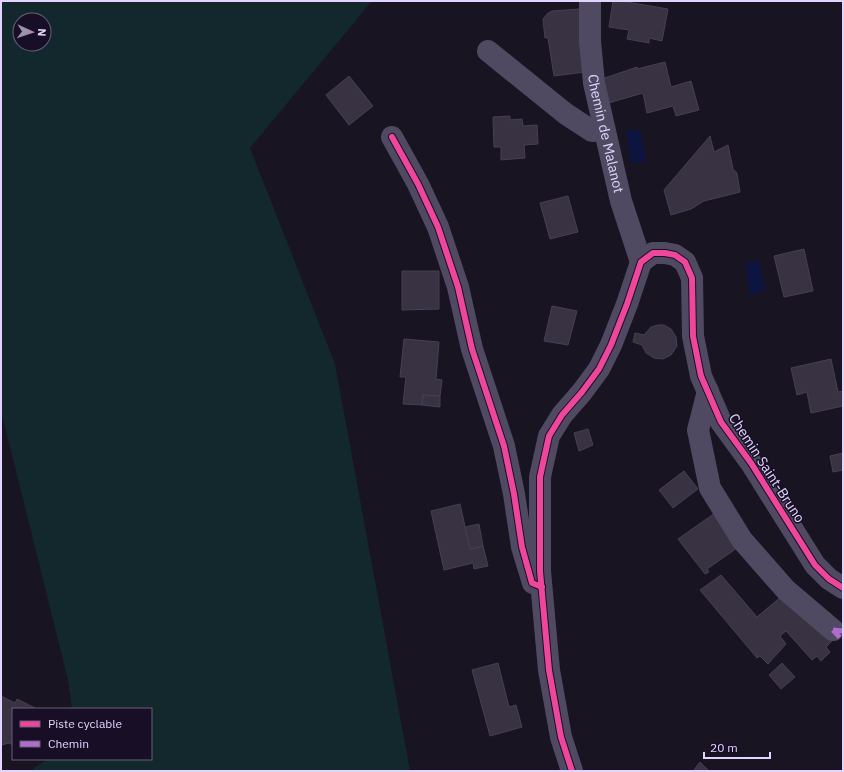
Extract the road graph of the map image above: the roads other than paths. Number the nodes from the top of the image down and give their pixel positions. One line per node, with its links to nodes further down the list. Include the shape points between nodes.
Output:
1 (590, 1): 3 (street, Chemin de Malanot, via 594,83)
2 (488, 51): 3 (street, via 566,114 592,131)
3 (604, 130): 5 (street, Chemin de Malanot, via 621,201)
4 (392, 137): 7 (street, via 418,184 446,249 458,287 472,349 504,446 522,547 532,583)
5 (641, 262): 6 (street, Chemin Saint-Bruno, via 653,254 665,253 675,255 685,262 692,278 693,336 701,376); 7 (street, via 627,304 599,369 562,415 549,436 540,477)
6 (708, 391): 8 (street, Chemin Saint-Bruno, via 721,422 751,462 815,565); 9 (street, via 698,430 710,488 742,540 786,590)
7 (542, 588): 10 (street, via 549,670 561,737)
8 (843, 588)
9 (833, 630)
10 (572, 771)

